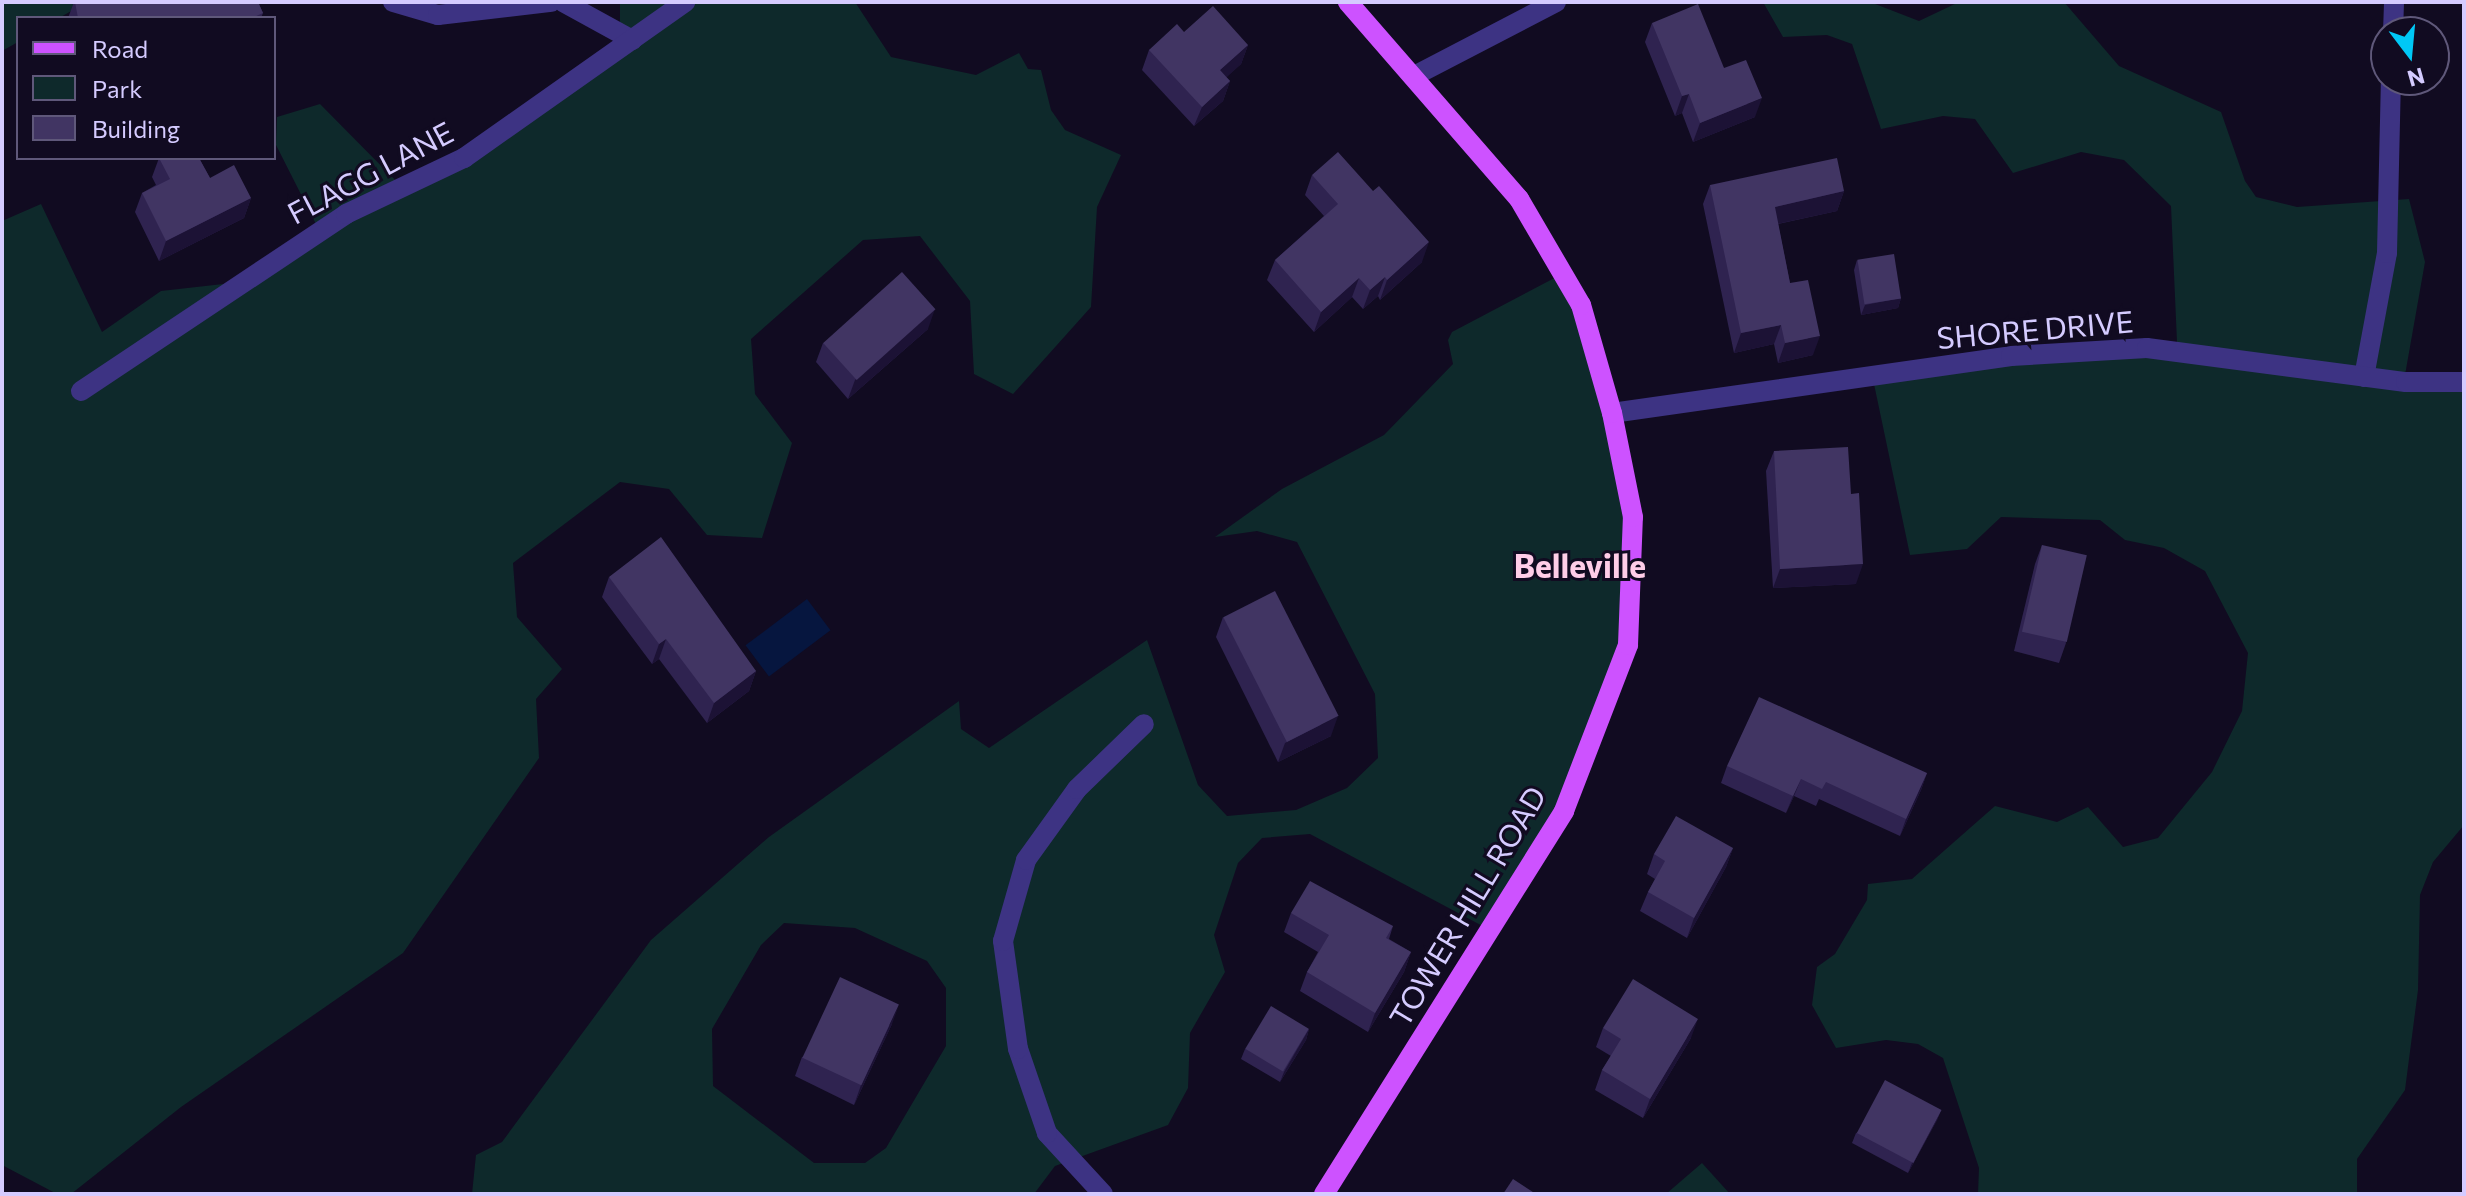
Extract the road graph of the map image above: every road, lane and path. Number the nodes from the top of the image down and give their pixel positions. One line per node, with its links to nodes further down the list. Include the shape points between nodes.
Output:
1 (393, 2): 2 (street, via 438,15)
2 (551, 2)
3 (563, 2): 7 (street)
4 (685, 2): 7 (street, FLAGG LANE)
5 (1348, 2): 8 (main road, TOWER HILL ROAD)
6 (1556, 2): 8 (street)
7 (632, 40): 12 (street, FLAGG LANE, via 464,158 346,214)
8 (1414, 76): 13 (main road, TOWER HILL ROAD, via 1519,199 1581,305)
9 (2391, 96): 10 (street, via 2387,253)
10 (2364, 377): 11 (street, SHORE DRIVE); 13 (street, SHORE DRIVE, via 2147,348 2011,356)
11 (2464, 382)
12 (81, 391)
13 (1612, 413): 16 (main road, TOWER HILL ROAD, via 1633,517 1628,645 1564,811)
14 (1144, 724): 15 (street, via 1077,789 1026,860 1003,941 1018,1049 1047,1133)
15 (1103, 1194)
16 (1324, 1194)

